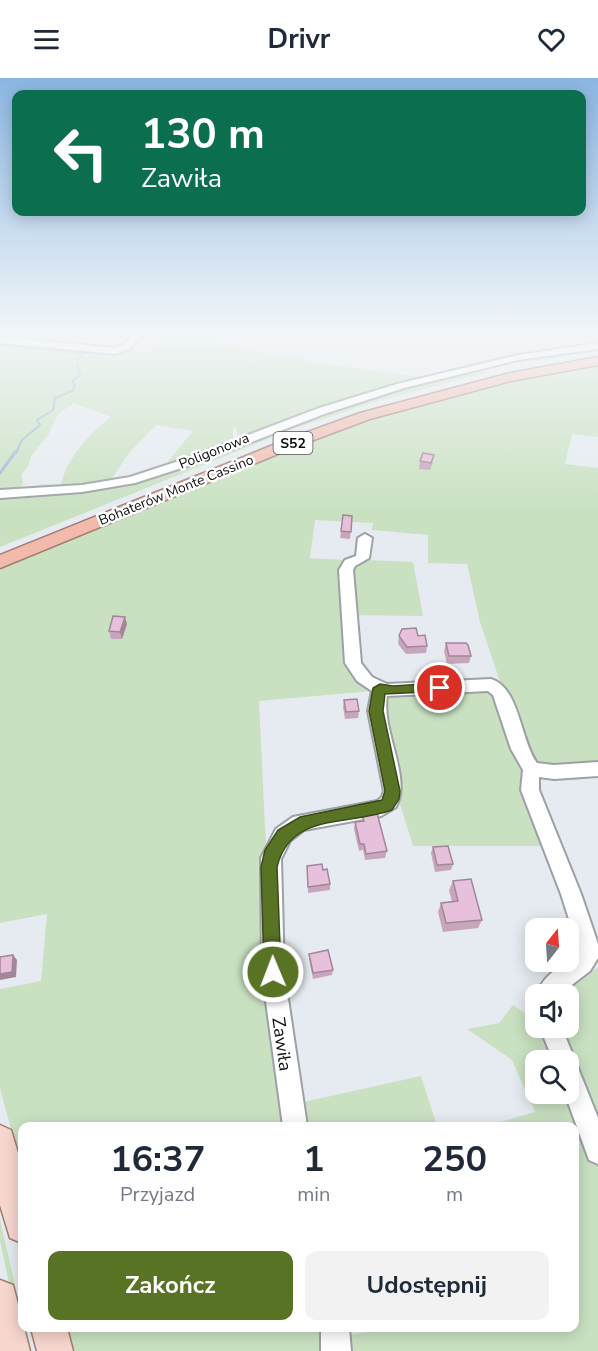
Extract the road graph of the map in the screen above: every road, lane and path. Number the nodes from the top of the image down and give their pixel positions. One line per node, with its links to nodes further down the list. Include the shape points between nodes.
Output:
1 (385, 390): 4 (street, Poligonowa, via 132,480 86,488)
2 (431, 390): 6 (highway, Bohaterów Monte Cassino / S52, via 283,439)
3 (460, 390): 7 (highway, Bohaterów Monte Cassino / S52, via 365,416 289,444)
4 (0, 494)
5 (365, 538): 8 (street, via 362,558 350,563 346,570 353,663 361,676)
6 (0, 553)
7 (0, 562)
8 (380, 688): 9 (street, via 393,691 486,684 495,688 504,702 521,753); 13 (street, Zawiła, via 376,711 393,791 390,802 381,808 300,823 283,835 271,858 273,972)
9 (532, 769): 10 (street); 11 (street, via 530,790 590,952 585,962)
10 (598, 769)
11 (554, 984)
12 (579, 1099): 15 (street)
13 (294, 1122)
14 (0, 1141): 16 (main road)
15 (598, 1151)
16 (18, 1211)
17 (0, 1298): 20 (main road)
18 (50, 1332): 21 (main road)
19 (334, 1332): 22 (street)
20 (12, 1351)
21 (55, 1351)
22 (336, 1351)

